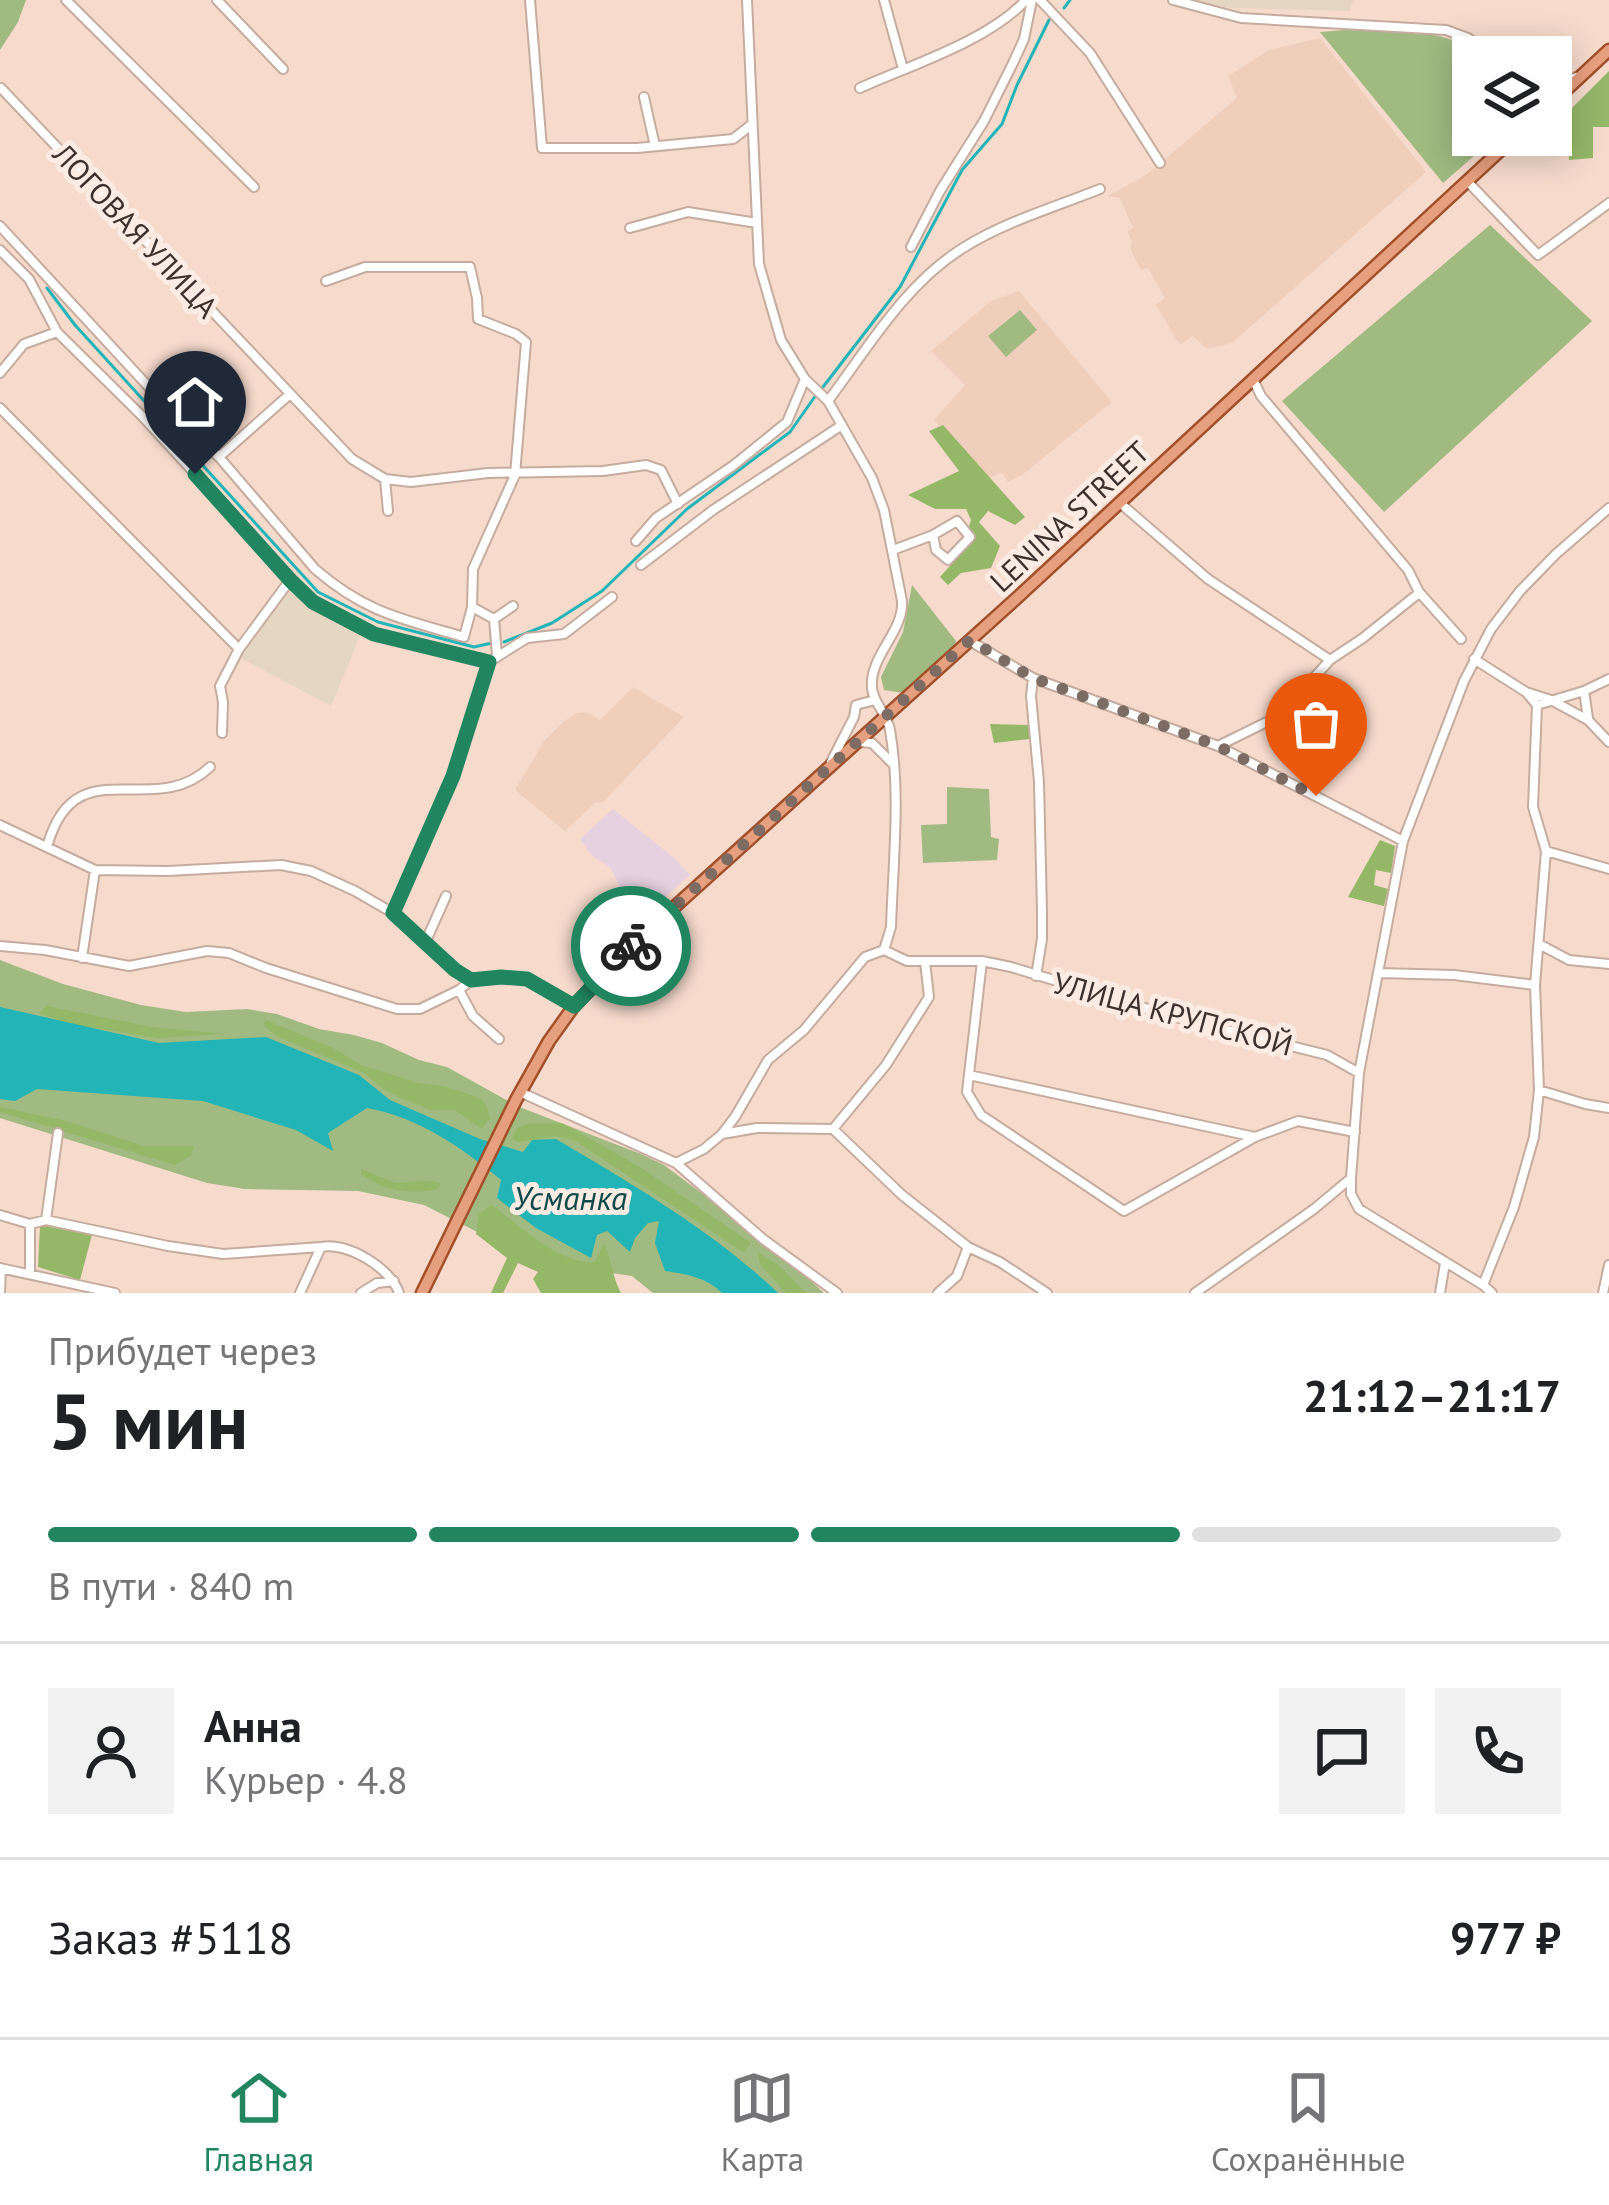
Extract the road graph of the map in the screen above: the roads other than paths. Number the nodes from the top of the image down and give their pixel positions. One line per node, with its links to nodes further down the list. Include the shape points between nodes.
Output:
1 (66, 0): 25 (street)
2 (217, 0): 10 (street)
3 (530, 0): 21 (street, via 542,148)
4 (747, 0): 18 (street)
5 (884, 0): 11 (street)
6 (1033, 0): 11 (street); 23 (street, via 1090,53); 31 (street, via 1024,39 984,121)
7 (1173, 0): 8 (street, via 1241,18)
8 (1463, 36)
9 (1609, 50): 12 (main road)
10 (283, 69)
11 (903, 69): 16 (street)
12 (1583, 74): 13 (street); 14 (main road)
13 (1572, 79)
14 (1572, 84)
15 (1, 88): 38 (street, ЛОГОВАЯ УЛИЦА)
16 (860, 88)
17 (644, 97): 21 (street)
18 (751, 125): 19 (street); 20 (street)
19 (733, 139): 20 (street); 21 (street)
20 (752, 145): 28 (street)
21 (655, 146)
22 (1494, 156): 24 (main road, LENINA STREET)
23 (1160, 163)
24 (1468, 181): 27 (street, via 1538,255); 36 (main road, LENINA STREET)
25 (254, 187)
26 (1100, 189): 39 (street, via 941,263)
27 (1609, 203)
28 (757, 223): 30 (street, via 688,212); 37 (street, via 759,264 781,340)
29 (0, 226): 42 (street)
30 (630, 228)
31 (911, 247)
32 (0, 250): 34 (street, via 29,279)
33 (326, 281): 43 (street, via 365,267 470,267 478,319 526,342)
34 (57, 332): 35 (street, via 24,344); 53 (street)
35 (0, 373)
36 (1253, 378): 45 (main road, LENINA STREET); 54 (street)
37 (806, 379): 39 (street); 46 (street, via 787,422)
38 (290, 394): 42 (street); 44 (street, ЛОГОВАЯ УЛИЦА, via 352,459)
39 (828, 401): 41 (street)
40 (2, 415): 61 (street)
41 (842, 425): 51 (street, via 872,478); 52 (street)
42 (219, 457): 57 (street, via 348,596 464,637)
43 (515, 475): 44 (street); 46 (street, via 646,465 661,470); 57 (street, via 473,569)
44 (385, 479): 48 (street)
45 (1118, 502): 60 (main road, LENINA STREET); 64 (street, via 1208,579)
46 (678, 504): 50 (street)
47 (1609, 508): 62 (street, via 1520,591)
48 (388, 512)
49 (933, 535): 49 (street, via 935,550 948,560 970,537 956,521); 51 (street)
50 (636, 541)
51 (893, 550): 69 (street, via 903,615 872,679)
52 (641, 566)
53 (290, 580): 61 (street); 63 (street, via 313,602 374,634)
54 (1419, 592): 59 (street); 64 (street)
55 (612, 596): 63 (street, via 564,634 527,638)
56 (513, 606): 58 (street)
57 (472, 608): 58 (street)
58 (494, 619): 63 (street)
59 (1461, 639)
60 (970, 640): 65 (street); 72 (main road, LENINA STREET)
61 (239, 649): 74 (street, via 220,686)
62 (1474, 658): 68 (street); 82 (street)
63 (493, 659): 88 (street)
64 (1330, 660): 77 (street, via 1293,709)
65 (1033, 678): 77 (street); 98 (street, via 1042,912)
66 (1609, 679): 67 (street)
67 (1584, 691): 70 (street); 73 (street)
68 (1526, 692): 70 (street); 71 (street)
69 (875, 700): 72 (street); 80 (street, via 856,705)
70 (1551, 700): 71 (street); 73 (street)
71 (1537, 705): 84 (street, via 1533,807)
72 (886, 715): 75 (main road, LENINA STREET); 78 (street)
73 (1588, 720): 76 (street)
74 (222, 733)
75 (857, 742): 78 (street, via 872,743); 80 (main road, LENINA STREET)
76 (1609, 742)
77 (1218, 746): 82 (street)
78 (893, 764): 92 (street)
79 (210, 766): 83 (street, via 162,789 78,795 54,822)
80 (830, 767): 102 (main road, LENINA STREET)
81 (0, 825): 83 (street)
82 (1403, 841): 97 (street)
83 (47, 848): 86 (street)
84 (1546, 851): 85 (street); 90 (street)
85 (1609, 869)
86 (94, 870): 88 (street, via 281,865); 93 (street)
87 (446, 896): 89 (street)
88 (393, 913): 89 (street)
89 (425, 943): 99 (street)
90 (1539, 944): 96 (street, via 1569,960); 100 (street)
91 (0, 946): 93 (street)
92 (884, 950): 94 (street, УЛИЦА КРУПСКОЙ); 112 (street, via 865,957 768,1060)
93 (82, 958): 101 (street, via 129,966 229,953 397,1010 420,1009)
94 (925, 961): 95 (street, УЛИЦА КРУПСКОЙ); 109 (street, via 929,997)
95 (982, 961): 98 (street, УЛИЦА КРУПСКОЙ); 105 (street)
96 (1609, 964)
97 (1379, 973): 100 (street); 104 (street)
98 (1036, 976): 104 (street, УЛИЦА КРУПСКОЙ, via 1327,1054)
99 (471, 980): 101 (street); 102 (street, via 527,979)
100 (1535, 985): 106 (street)
101 (459, 990): 103 (street)
102 (574, 1006): 107 (main road, LENINA STREET)
103 (499, 1039)
104 (1359, 1072): 110 (street)
105 (969, 1075): 113 (street); 113 (street, via 967,1092 981,1114 1124,1211)
106 (1539, 1090): 108 (street); 126 (street, via 1514,1207)
107 (518, 1096): 114 (street); 132 (main road, LENINA STREET)
108 (1609, 1108)
109 (833, 1129): 112 (street); 120 (street)
110 (1355, 1132): 113 (street, via 1298,1121); 115 (street)
111 (58, 1133): 117 (street)
112 (722, 1134): 114 (street)
113 (1255, 1137)
114 (674, 1162): 133 (street)
115 (1351, 1178): 121 (street, via 1360,1209); 136 (street)
116 (0, 1214): 118 (street)
117 (46, 1220): 118 (street); 119 (street, via 223,1254)
118 (30, 1224): 124 (street)
119 (320, 1247): 125 (street, via 346,1249); 129 (street)
120 (968, 1247): 134 (street, via 957,1276); 135 (street)
121 (1445, 1263): 126 (street); 137 (street)
122 (1609, 1265): 139 (street)
123 (1, 1268): 124 (street); 127 (street)
124 (30, 1274): 128 (street)
125 (395, 1280): 130 (street); 131 (street)
126 (1483, 1285): 138 (street)
127 (0, 1293)
128 (115, 1293)
129 (300, 1293)
130 (362, 1293)
131 (399, 1293)
132 (422, 1293)
133 (837, 1293)
134 (938, 1293)
135 (1047, 1293)
136 (1195, 1293)
137 (1440, 1293)
138 (1492, 1293)
139 (1603, 1293)

